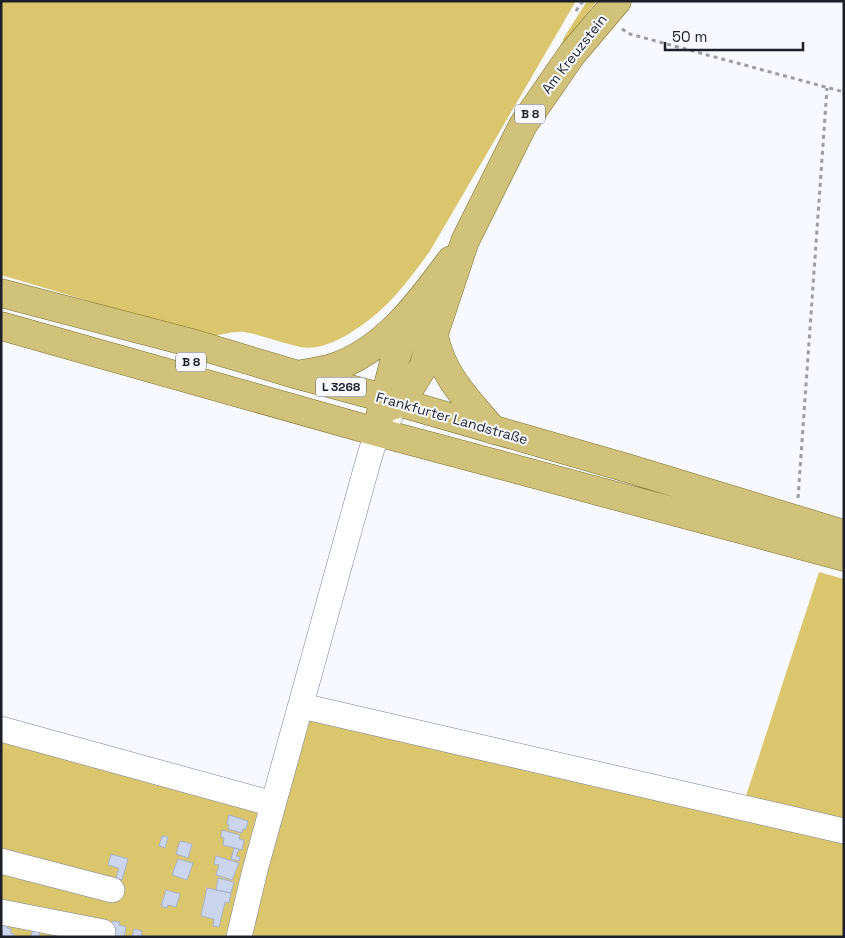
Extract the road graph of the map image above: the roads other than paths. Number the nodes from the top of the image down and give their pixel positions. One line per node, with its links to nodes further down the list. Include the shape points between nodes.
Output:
1 (609, 10): 2 (main road, Am Kreuzstein / B 8, via 566,62 523,125)
2 (465, 241): 4 (main road, Am Kreuzstein); 7 (main road, Am Kreuzstein / B 8)
3 (1, 293): 8 (main road, Frankfurter Landstraße / B 8, via 188,342)
4 (416, 308): 8 (main road, Am Kreuzstein, via 367,351 333,368); 9 (main road, via 394,362)
5 (1, 313): 9 (main road, B 8, via 90,334)
6 (1, 326): 9 (main road, Frankfurter Landstraße / B 8)
7 (434, 336): 9 (main road, B 8, via 423,367); 10 (main road, via 449,377)
8 (298, 375): 9 (main road, Frankfurter Landstraße / L 3268)
9 (384, 418): 10 (main road, Frankfurter Landstraße / L 3268); 12 (main road, Frankfurter Landstraße / L 3268); 13 (street)
10 (493, 430): 11 (main road, Frankfurter Landstraße / L 3268)
11 (844, 534)
12 (844, 557)
13 (302, 706): 15 (street); 16 (street)
14 (1, 728): 15 (street)
15 (273, 804): 21 (street)
16 (844, 831)
17 (1, 861): 18 (street)
18 (112, 890)
19 (1, 912): 20 (street)
20 (103, 932)
21 (239, 937)

